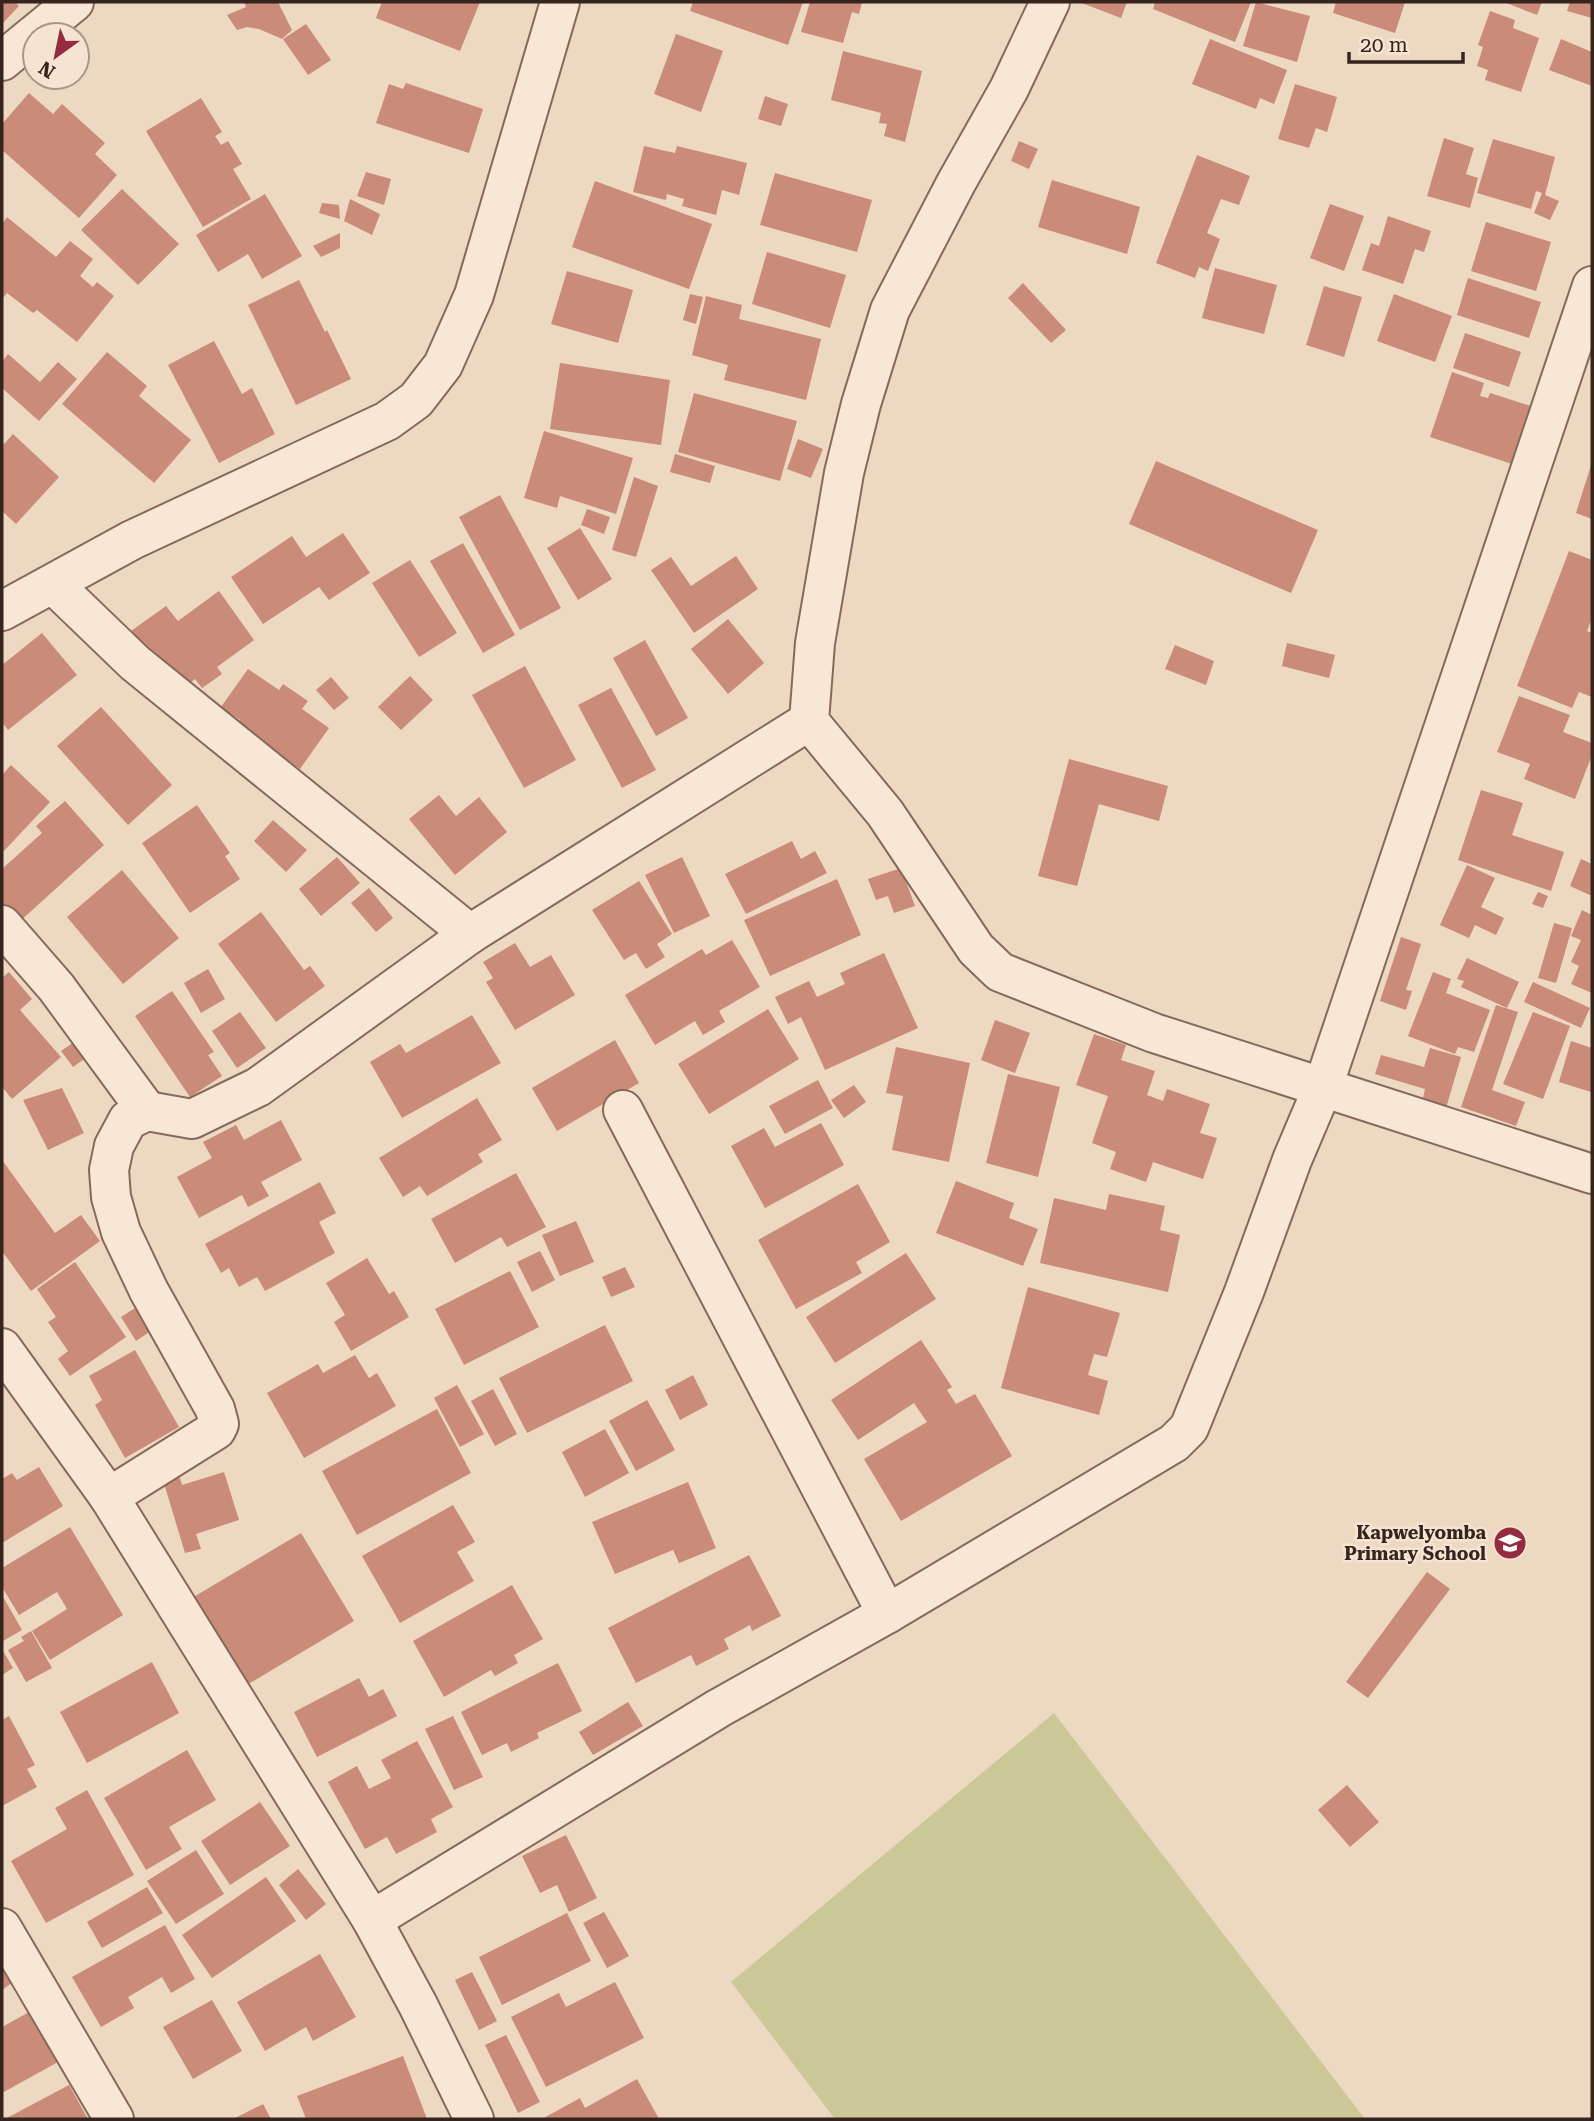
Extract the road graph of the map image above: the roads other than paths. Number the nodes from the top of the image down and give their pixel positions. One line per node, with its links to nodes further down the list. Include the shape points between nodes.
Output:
1 (74, 2): 4 (street)
2 (560, 2): 6 (street, via 474,295 443,365 416,400 387,421 132,540)
3 (1050, 2): 8 (street, via 1009,89 890,310 844,473 815,643)
4 (2, 61)
5 (1592, 286): 11 (street)
6 (53, 584): 7 (street); 10 (street, via 135,663)
7 (2, 611)
8 (809, 721): 10 (street); 11 (street, via 885,813 976,948 1000,972 1154,1033)
9 (2, 925): 13 (street, via 56,987)
10 (470, 934): 13 (street, via 258,1087 192,1119)
11 (1324, 1087): 14 (street); 17 (street, via 1189,1428 1174,1443)
12 (623, 1110): 17 (street)
13 (147, 1111): 16 (street, via 128,1120 114,1146 108,1170 111,1197 121,1232 149,1291 219,1424)
14 (1592, 1174)
15 (2, 1348): 16 (street)
16 (109, 1497): 18 (street)
17 (887, 1614): 18 (street, via 719,1708)
18 (372, 1920): 21 (street)
19 (2, 1928): 20 (street)
20 (114, 2119)
21 (474, 2119)

